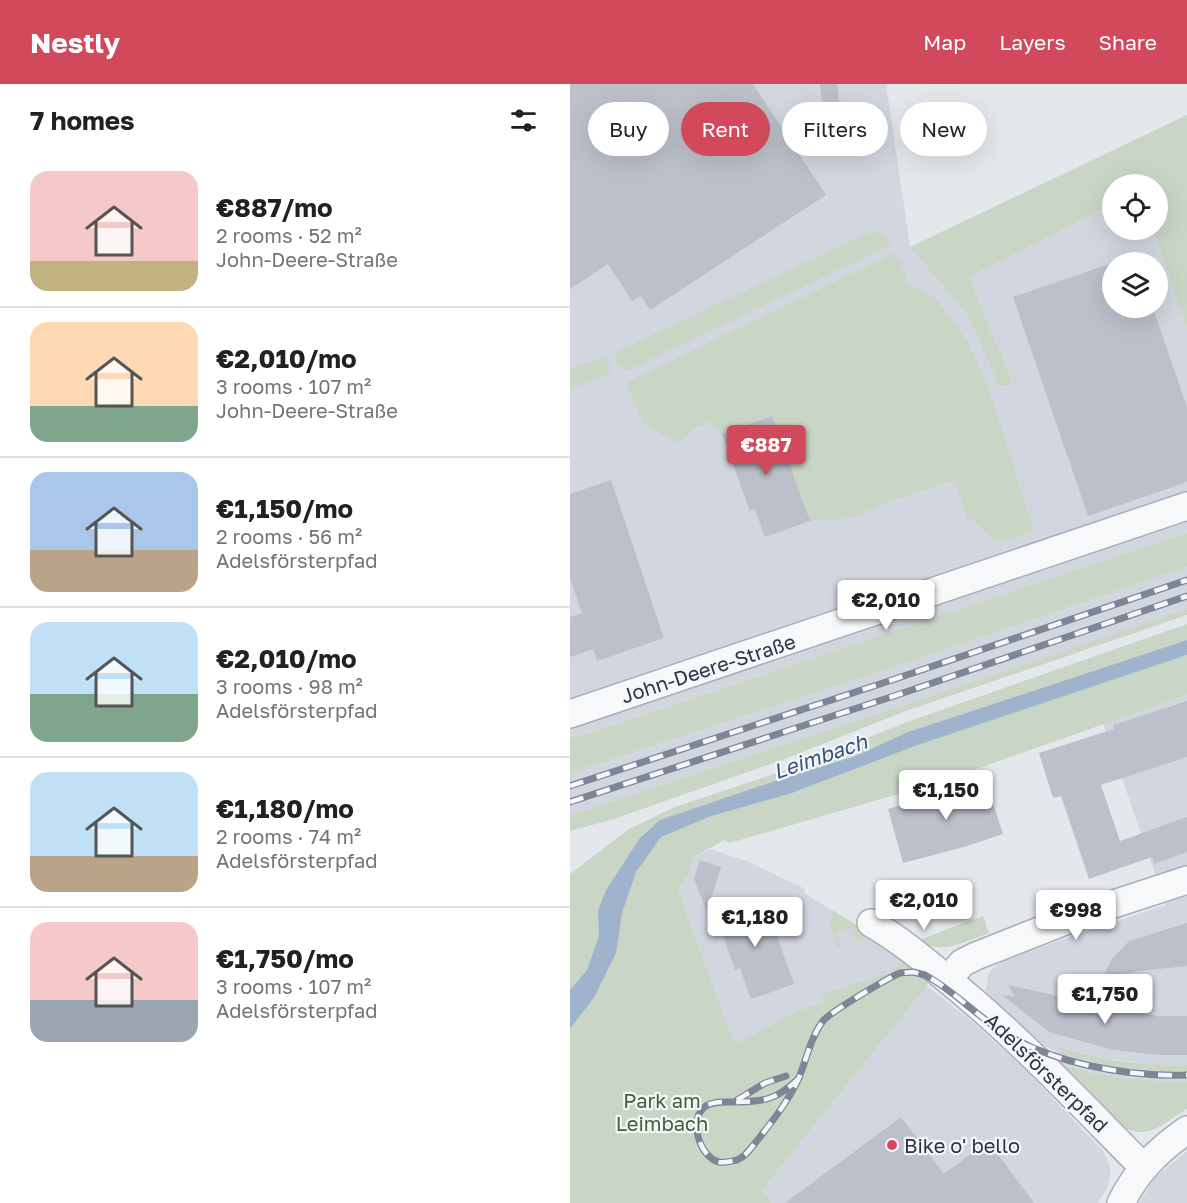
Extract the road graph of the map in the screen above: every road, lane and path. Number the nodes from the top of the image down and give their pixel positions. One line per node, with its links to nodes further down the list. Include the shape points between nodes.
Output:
1 (1187, 506): 2 (street, John-Deere-Straße)
2 (570, 714)
3 (1187, 880): 5 (street, via 1080,915 976,956 962,963)
4 (871, 922): 5 (street, Adelsförsterpfad)
5 (948, 980): 7 (street, Adelsförsterpfad, via 1022,1045)
6 (1187, 1130): 7 (street)
7 (1143, 1167): 8 (street)
8 (1121, 1203)

